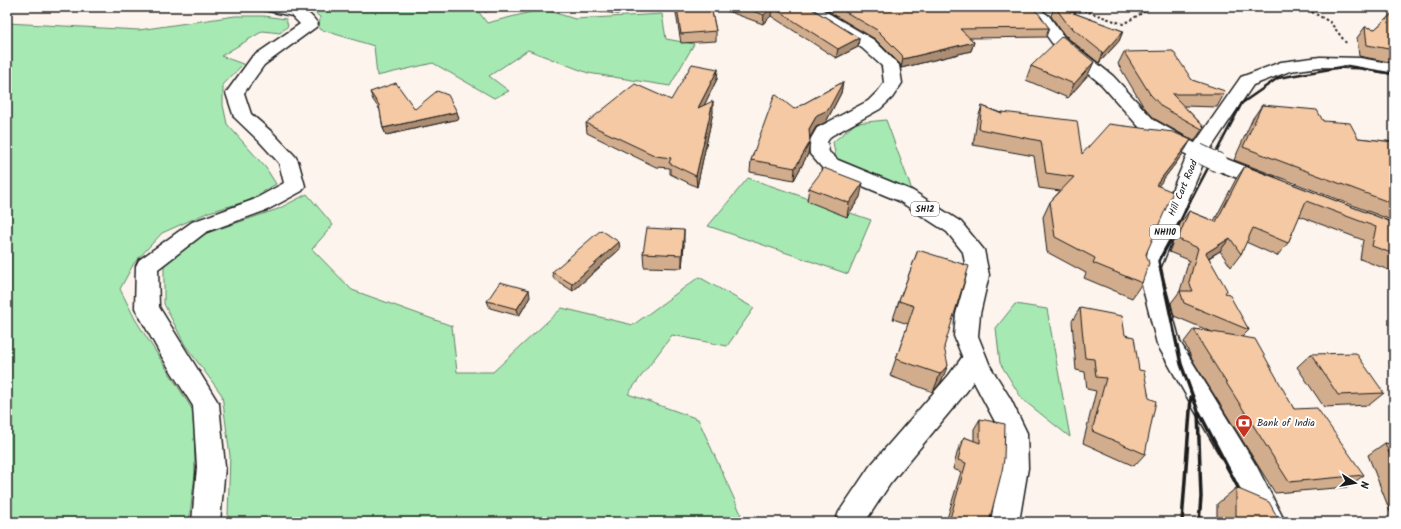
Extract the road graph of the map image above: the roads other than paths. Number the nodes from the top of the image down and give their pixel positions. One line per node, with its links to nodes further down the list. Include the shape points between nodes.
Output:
1 (270, 7): 8 (main road, via 297,12 310,24 258,61 235,93 243,117 288,161 295,186 260,205 199,227 147,266 147,308 206,404 211,467)
2 (807, 7): 7 (main road, SH12, via 868,44 890,65 893,83 874,105 824,132 818,142 820,154 831,165 906,196 954,227 973,250 978,275 968,314 966,336)
3 (1027, 7): 5 (main road, via 1043,19 1058,40 1107,80 1147,124)
4 (1394, 69): 5 (main road, Hill Cart Road / NH110, via 1360,63 1320,62 1287,66 1247,81)
5 (1198, 153): 6 (main road, bridge); 11 (main road, Hill Cart Road / NH110, via 1149,269 1169,344 1247,476)
6 (1284, 188)
7 (975, 359): 9 (main road, via 958,383 880,475); 10 (main road, SH12, via 1014,433 1014,468)
8 (206, 522)
9 (849, 522)
10 (1005, 522)
11 (1271, 522)

